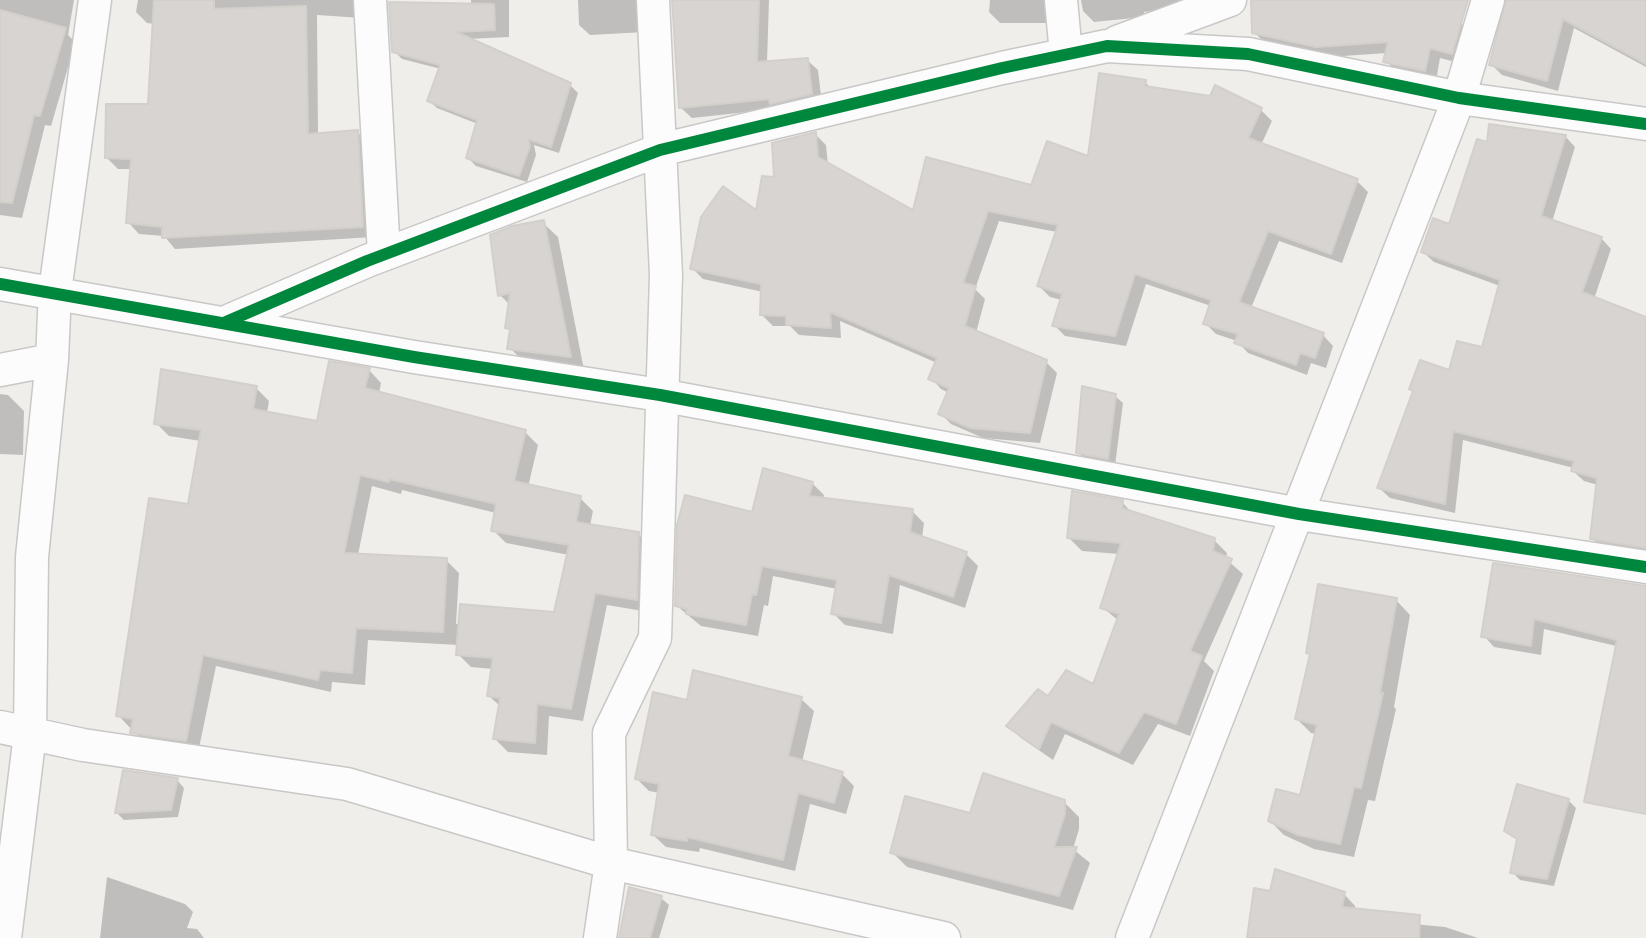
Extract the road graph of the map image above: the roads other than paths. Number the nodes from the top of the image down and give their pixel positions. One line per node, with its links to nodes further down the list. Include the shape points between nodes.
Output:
1 (95, 0): 14 (street)
2 (370, 0): 12 (street)
3 (653, 0): 11 (street)
4 (1061, 0): 8 (street)
5 (1230, 0): 7 (street)
6 (1488, 0): 9 (street)
7 (1107, 46): 8 (street); 9 (street, via 1248,54)
8 (1066, 54): 11 (street)
9 (1459, 98): 10 (street); 19 (street)
10 (1646, 124)
11 (660, 150): 12 (street); 18 (street, via 666,275)
12 (384, 254): 15 (street)
13 (0, 284): 14 (street)
14 (55, 291): 15 (street); 16 (street)
15 (226, 322): 18 (street)
16 (52, 360): 17 (street); 21 (street)
17 (0, 370)
18 (660, 395): 19 (street); 22 (street, via 655,638 609,733)
19 (1299, 514): 20 (street); 26 (street)
20 (1646, 567)
21 (15, 730): 22 (street, via 347,784); 23 (street)
22 (611, 863): 24 (street); 25 (street)
23 (5, 938)
24 (600, 938)
25 (944, 938)
26 (1132, 938)

